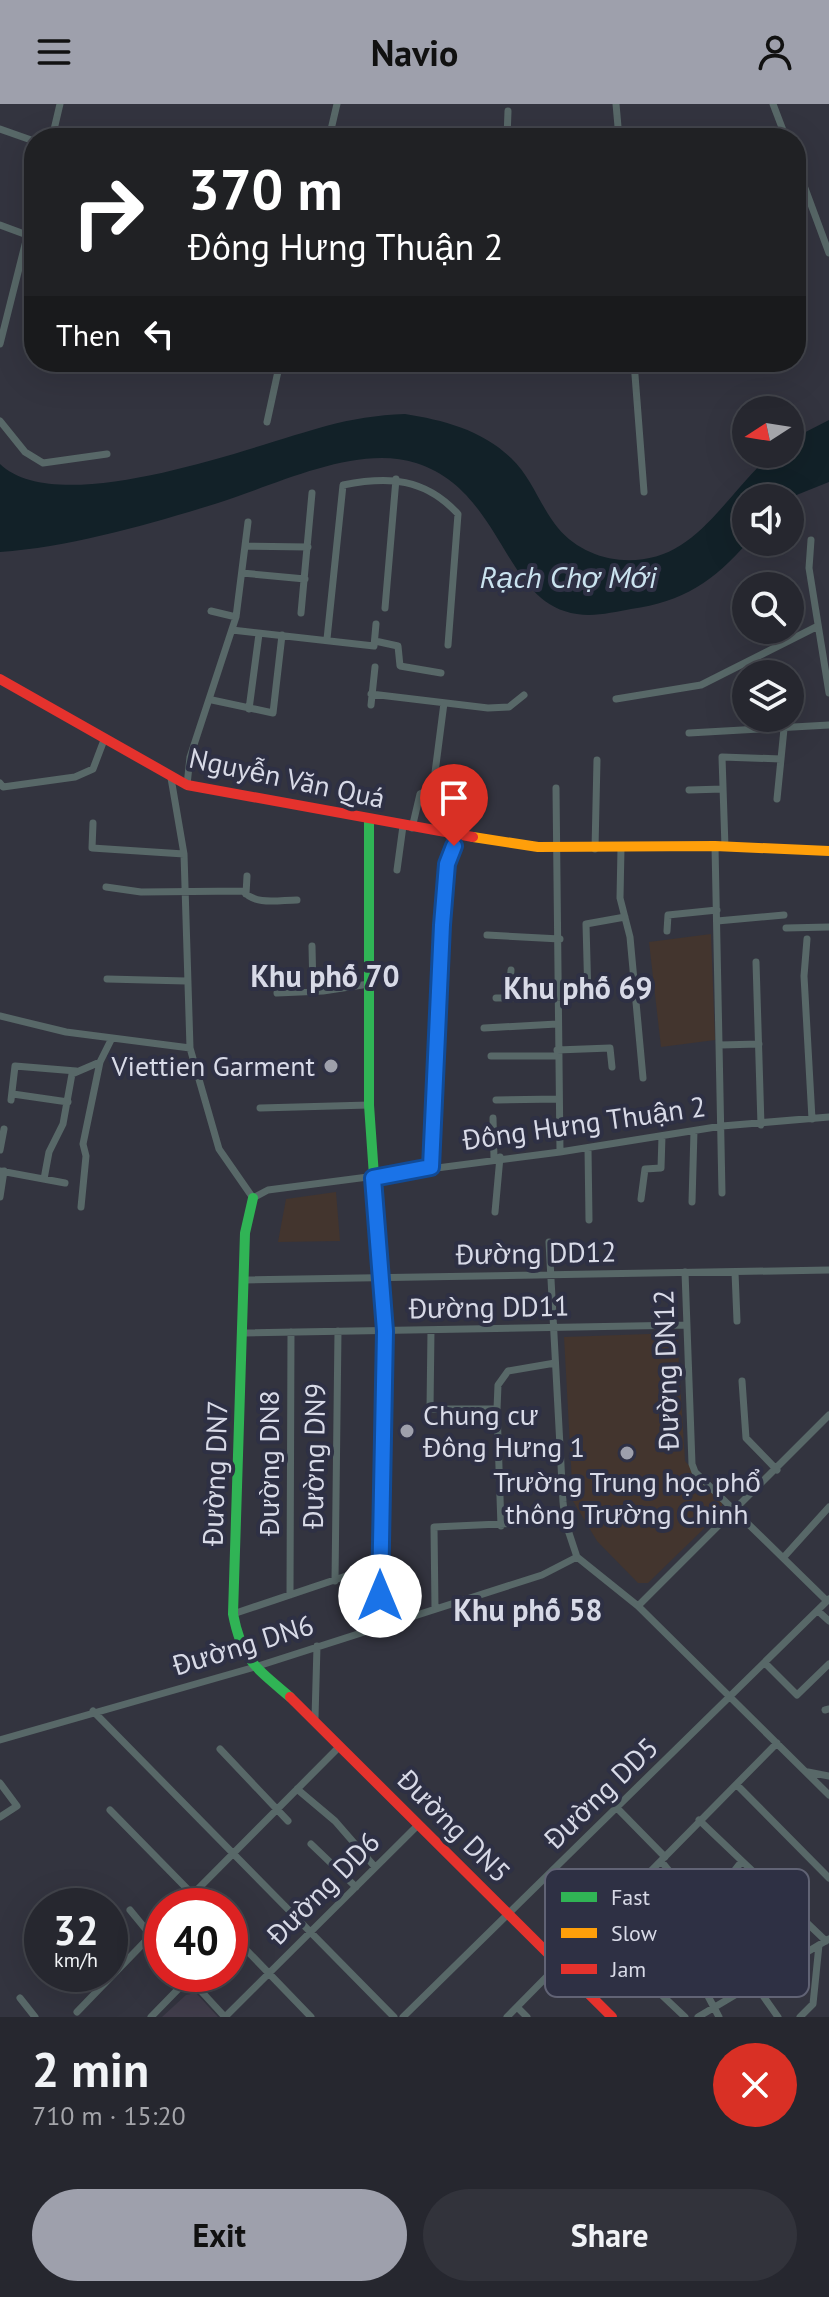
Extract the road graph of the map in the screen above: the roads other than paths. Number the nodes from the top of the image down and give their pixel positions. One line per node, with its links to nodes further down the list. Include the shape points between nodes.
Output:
1 (60, 104): 6 (street)
2 (337, 104): 7 (street)
3 (616, 104): 9 (street)
4 (773, 104): 10 (street)
5 (508, 111): 8 (street)
6 (54, 128)
7 (331, 128)
8 (507, 128)
9 (618, 128)
10 (782, 128)
11 (0, 129): 12 (street)
12 (24, 137)
13 (806, 191): 17 (street)
14 (0, 225): 15 (street)
15 (24, 234)
16 (24, 247): 18 (street)
17 (829, 253)
18 (0, 344)
19 (278, 372): 22 (street)
20 (635, 372): 25 (street)
21 (0, 421): 23 (street, via 25,452 43,463)
22 (267, 422)
23 (107, 454)
24 (396, 479): 33 (street); 42 (street, via 343,485); 44 (street, via 431,490 458,514)
25 (644, 492)
26 (312, 497): 30 (street)
27 (248, 522): 29 (street)
28 (811, 540): 38 (street, via 809,568)
29 (245, 546): 30 (street); 31 (street)
30 (308, 547): 32 (street)
31 (242, 573): 32 (street); 36 (street)
32 (305, 579): 35 (street)
33 (385, 608)
34 (211, 611): 36 (street)
35 (301, 613)
36 (236, 617): 39 (street)
37 (376, 624): 43 (street)
38 (818, 626): 48 (street); 52 (street, via 701,685)
39 (232, 630): 40 (street); 53 (street)
40 (259, 634): 41 (street); 56 (street)
41 (282, 635): 42 (street); 56 (street, via 273,713)
42 (327, 639): 43 (street, via 374,646)
43 (375, 641): 46 (street, via 398,646 400,666)
44 (448, 645)
45 (375, 667): 50 (street)
46 (441, 673)
47 (0, 679): 62 (street, Nguyễn Văn Quá)
48 (828, 683): 49 (street)
49 (829, 693)
50 (371, 694): 54 (street); 55 (street)
51 (524, 695): 54 (street, via 509,707)
52 (616, 699)
53 (212, 700): 56 (street); 67 (street, via 190,757)
54 (444, 703): 74 (street, via 433,788 420,794)
55 (371, 705)
56 (249, 709)
57 (829, 725): 58 (street)
58 (804, 727)
59 (732, 731): 61 (street)
60 (784, 732): 63 (street)
61 (689, 733)
62 (104, 740): 65 (street, Nguyễn Văn Quá); 66 (street, via 93,769 75,777 3,787)
63 (781, 759): 69 (street, via 722,757); 71 (street)
64 (597, 760): 79 (street)
65 (171, 778): 67 (street, Nguyễn Văn Quá); 81 (street)
66 (0, 783)
67 (187, 785): 72 (street, Nguyễn Văn Quá, via 318,804)
68 (556, 788): 77 (street)
69 (723, 789): 70 (street); 76 (street)
70 (689, 790)
71 (777, 799)
72 (369, 820): 74 (street, Nguyễn Văn Quá); 103 (street)
73 (93, 823): 81 (street, via 92,848)
74 (407, 827): 75 (street, Nguyễn Văn Quá); 82 (street)
75 (456, 835): 77 (street, Nguyễn Văn Quá); 139 (street, via 447,864 442,925)
76 (720, 846): 78 (street, Nguyễn Văn Quá); 80 (street, Nguyễn Văn Quá); 88 (street)
77 (557, 848): 79 (street, Nguyễn Văn Quá); 96 (street)
78 (621, 848): 79 (street, Nguyễn Văn Quá); 90 (street)
79 (595, 849)
80 (829, 851)
81 (184, 854): 85 (street)
82 (397, 870)
83 (247, 876): 86 (street)
84 (106, 887): 85 (street)
85 (185, 892): 86 (street); 102 (street)
86 (246, 894): 87 (street, via 262,901)
87 (297, 900)
88 (717, 910): 91 (street); 94 (street, via 668,915)
89 (784, 915): 91 (street)
90 (625, 917): 108 (street, via 586,924 592,997); 121 (street)
91 (717, 921): 114 (street)
92 (829, 927): 93 (street)
93 (786, 928)
94 (667, 931)
95 (487, 935): 96 (street)
96 (560, 939): 108 (street)
97 (807, 939): 129 (street, via 804,976)
98 (312, 946): 104 (street)
99 (756, 962): 113 (street)
100 (511, 970): 107 (street)
101 (107, 979): 102 (street)
102 (186, 981): 115 (street)
103 (369, 984): 104 (street); 125 (street)
104 (313, 991): 105 (street)
105 (277, 993)
106 (496, 998): 107 (street)
107 (509, 999): 108 (street)
108 (559, 999): 110 (street)
109 (0, 1016): 112 (street)
110 (557, 1024): 111 (street); 116 (street)
111 (484, 1028)
112 (111, 1040): 115 (street); 118 (street)
113 (759, 1044): 114 (street); 130 (street)
114 (720, 1045): 131 (street)
115 (190, 1048): 146 (street, via 219,1149)
116 (557, 1053): 117 (street); 119 (street, via 610,1048); 122 (street)
117 (491, 1056)
118 (100, 1062): 120 (street); 149 (street, via 83,1144)
119 (612, 1067)
120 (76, 1071): 124 (street); 124 (street, via 15,1066 12,1097)
121 (643, 1078)
122 (559, 1099): 123 (street); 137 (street)
123 (496, 1100)
124 (68, 1102): 142 (street)
125 (369, 1105): 126 (street); 141 (street)
126 (260, 1108)
127 (829, 1117): 129 (street, Đông Hưng Thuận 2)
128 (493, 1118): 138 (street)
129 (812, 1119): 130 (street, Đông Hưng Thuận 2)
130 (761, 1125): 131 (street, Đông Hưng Thuận 2)
131 (722, 1126): 133 (street, Đông Hưng Thuận 2); 144 (street)
132 (4, 1129): 136 (street)
133 (694, 1131): 134 (street, Đông Hưng Thuận 2); 148 (street)
134 (662, 1136): 135 (street, Đông Hưng Thuận 2); 147 (street, via 661,1168 645,1169)
135 (588, 1148): 137 (street, Đông Hưng Thuận 2); 151 (street)
136 (0, 1150)
137 (560, 1152): 138 (street, Đông Hưng Thuận 2)
138 (497, 1158): 139 (street, Đông Hưng Thuận 2); 150 (street)
139 (431, 1167): 141 (street, Đông Hưng Thuận 2)
140 (2, 1171): 142 (street); 145 (street)
141 (373, 1178): 146 (street, Đông Hưng Thuận 2, via 268,1190); 157 (street)
142 (44, 1179): 143 (street)
143 (65, 1183)
144 (722, 1193)
145 (0, 1197)
146 (253, 1198): 158 (street, Đường DN7, via 245,1233)
147 (641, 1199)
148 (692, 1202)
149 (81, 1207)
150 (495, 1212)
151 (589, 1220)
152 (549, 1242): 156 (street)
153 (829, 1270): 155 (street, Đường DD12)
154 (685, 1272): 155 (street, Đường DD12); 156 (street, Đường DD12); 160 (street, Đường DN12)
155 (735, 1272): 159 (street)
156 (550, 1275): 157 (street, Đường DD12); 161 (street)
157 (382, 1277): 158 (street, Đường DD12); 164 (street)
158 (244, 1280): 166 (street, Đường DN7)
159 (737, 1321)
160 (687, 1325): 161 (street, Đường DD11); 173 (street, Đường DN12, via 692,1464)
161 (553, 1328): 162 (street, Đường DD11); 167 (street)
162 (431, 1330): 164 (street, Đường DD11); 169 (street, via 430,1409)
163 (338, 1331): 164 (street, Đường DD11); 165 (street, Đường DD11); 179 (street, Đường DN9)
164 (385, 1331): 178 (street)
165 (291, 1332): 166 (street, Đường DD11); 180 (street, Đường DN8)
166 (244, 1333): 185 (street, Đường DN7)
167 (555, 1363): 169 (street, via 508,1371 498,1385); 174 (street)
168 (742, 1381): 171 (street, via 746,1438)
169 (497, 1409): 175 (street)
170 (829, 1415): 171 (street)
171 (777, 1470): 173 (street)
172 (829, 1507): 177 (street)
173 (735, 1511): 177 (street, Đường DN12); 182 (street)
174 (565, 1521): 175 (street); 176 (street)
175 (501, 1526): 183 (street, via 434,1527)
176 (577, 1557): 182 (street); 183 (street, Đường DN6, via 542,1575)
177 (783, 1558): 181 (street, Đường DN12)
178 (379, 1565): 179 (street); 187 (street)
179 (335, 1581): 180 (street)
180 (290, 1595): 185 (street)
181 (828, 1600): 184 (street, Đường DD5)
182 (638, 1606): 192 (street)
183 (435, 1609): 187 (street, Đường DN6)
184 (818, 1611): 186 (street); 189 (street, Đường DD5)
185 (233, 1614): 191 (street, Đường DN7, via 239,1645)
186 (829, 1621)
187 (380, 1626): 188 (street, Đường DN6)
188 (317, 1646): 191 (street, Đường DN6); 194 (street)
189 (765, 1663): 190 (street, via 797,1695); 192 (street, Đường DD5)
190 (829, 1664)
191 (255, 1667): 193 (street, Đường DN6); 194 (street, Đường DN7)
192 (730, 1697): 196 (street); 205 (street, Đường DD5)
193 (93, 1711): 195 (street, Đường DN6); 213 (street)
194 (315, 1718): 197 (street, Đường DN5)
195 (0, 1740)
196 (777, 1743): 199 (street); 202 (street)
197 (340, 1746): 203 (street); 211 (street, Đường DN5)
198 (220, 1749): 207 (street)
199 (806, 1772): 200 (street); 204 (street)
200 (829, 1776)
201 (0, 1783): 208 (street, via 17,1806)
202 (737, 1785): 209 (street); 222 (street)
203 (297, 1789): 207 (street); 216 (street, via 335,1821)
204 (829, 1795)
205 (617, 1808): 214 (street); 217 (street, Đường DD5)
206 (110, 1810): 225 (street)
207 (277, 1810): 210 (street); 213 (street)
208 (0, 1817)
209 (699, 1820): 214 (street); 215 (street)
210 (288, 1821)
211 (419, 1824): 216 (street, Đường DD6); 228 (street, Đường DN5)
212 (311, 1844): 224 (street)
213 (232, 1856): 226 (street); 231 (street)
214 (663, 1859): 218 (street); 219 (street)
215 (742, 1861): 220 (street); 221 (street)
216 (375, 1867): 224 (street, Đường DD6)
217 (555, 1869)
218 (653, 1869)
219 (668, 1869)
220 (736, 1869)
221 (749, 1869)
222 (829, 1878)
223 (545, 1879): 228 (street, Đường DD5)
224 (356, 1887): 231 (street, Đường DD6)
225 (187, 1888)
226 (199, 1888)
227 (130, 1910): 229 (street)
228 (509, 1914): 234 (street, Đường DN5); 256 (street, Đường DD5)
229 (144, 1928)
230 (809, 1928): 233 (street)
231 (311, 1931): 237 (street, Đường DD6); 255 (street)
232 (144, 1941): 236 (street)
233 (824, 1942): 264 (street, via 813,2004)
234 (545, 1950)
235 (248, 1951): 237 (street)
236 (128, 1957)
237 (269, 1973): 253 (street, Đường DD6); 254 (street)
238 (545, 1977): 248 (street)
239 (95, 1992): 250 (street)
240 (173, 1992): 252 (street)
241 (202, 1992): 253 (street)
242 (592, 1997): 259 (street, Đường DN5)
243 (664, 1997): 260 (street)
244 (707, 1997): 249 (street)
245 (730, 1997): 249 (street)
246 (764, 1997): 263 (street)
247 (20, 1998): 251 (street)
248 (517, 2007): 257 (street); 258 (street)
249 (712, 2008): 261 (street); 262 (street)
250 (77, 2012)
251 (35, 2017)
252 (151, 2017)
253 (225, 2017)
254 (311, 2017)
255 (394, 2017)
256 (403, 2017)
257 (507, 2017)
258 (527, 2017)
259 (612, 2017)
260 (685, 2017)
261 (698, 2017)
262 (719, 2017)
263 (778, 2017)
264 (800, 2017)

